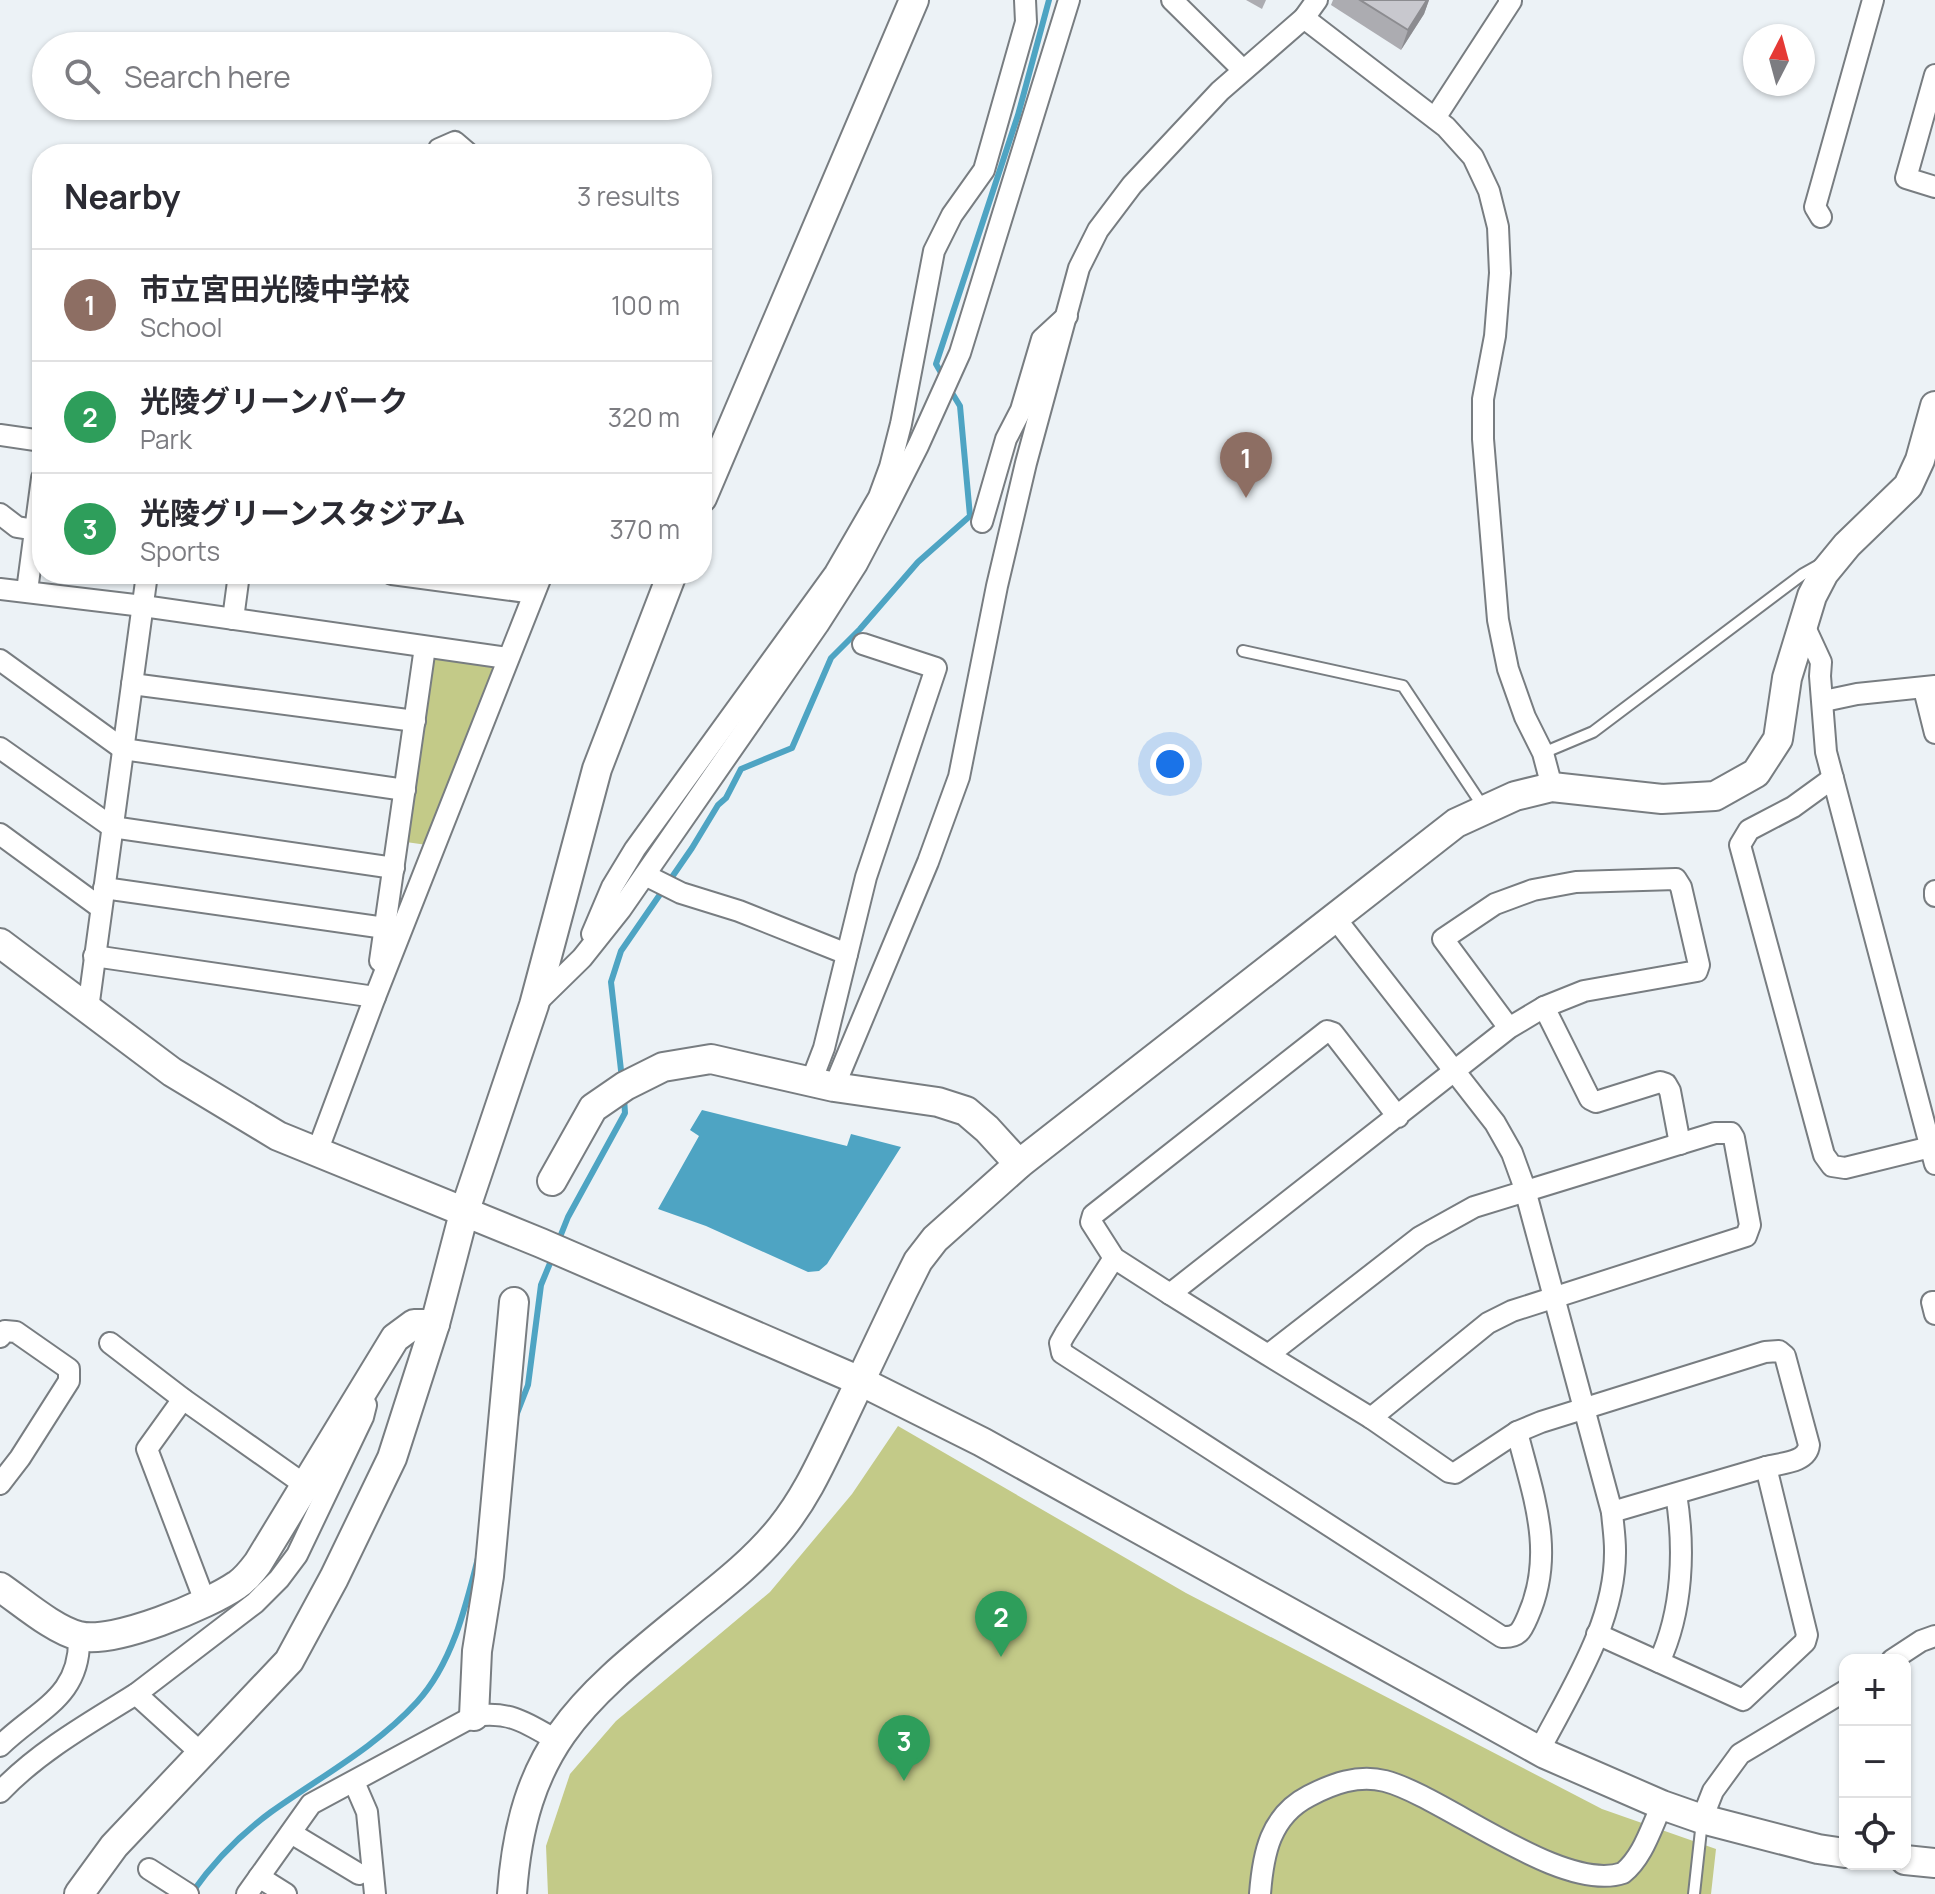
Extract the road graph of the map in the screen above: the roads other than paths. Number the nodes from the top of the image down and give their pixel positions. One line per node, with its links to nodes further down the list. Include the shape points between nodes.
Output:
1 (914, 0): 18 (street)
2 (1025, 0): 60 (street, via 1026,22 984,170 934,251 901,424 879,497 835,573 635,849 612,887)
3 (1069, 0): 53 (street, via 960,353 918,446 857,564)
4 (1172, 0): 9 (street)
5 (1317, 0): 8 (street)
6 (1509, 0): 11 (street)
7 (1873, 0): 13 (street, via 1815,207)
8 (1304, 18): 9 (street); 11 (street)
9 (1243, 70): 14 (street, via 1132,185 1098,230 1079,268)
10 (1935, 75): 12 (street, via 1906,178)
11 (1435, 118): 45 (street, via 1473,157 1498,227 1495,336 1483,399 1486,496 1506,657)
12 (1935, 187)
13 (1821, 217)
14 (1067, 316): 20 (street, via 1042,339); 67 (street, via 997,586 959,777 928,862)
15 (1935, 406): 22 (street, via 1908,486)
16 (0, 435): 17 (street)
17 (32, 440)
18 (712, 469)
19 (0, 514): 21 (street, via 17,527)
20 (982, 522)
21 (32, 530)
22 (1842, 552): 32 (street, via 1824,573); 45 (lane, via 1803,574 1593,732)
23 (32, 566): 29 (street)
24 (146, 584): 30 (street)
25 (238, 584): 31 (street)
26 (532, 584): 36 (street)
27 (668, 584): 62 (street, via 597,769)
28 (0, 589): 29 (street)
29 (27, 591): 30 (street)
30 (143, 606): 31 (street); 38 (street)
31 (233, 619): 34 (street)
32 (1803, 623): 40 (street, via 1821,662); 47 (street, via 1787,678 1778,739 1756,773 1715,796 1662,799)
33 (863, 644): 58 (street, via 936,668 866,877)
34 (425, 647): 36 (street); 41 (street)
35 (1243, 651): 49 (lane, via 1403,686)
36 (507, 658): 61 (street)
37 (0, 660): 44 (street)
38 (132, 684): 41 (street); 44 (street)
39 (1929, 688): 40 (street); 42 (street)
40 (1824, 701): 46 (street)
41 (415, 721): 48 (street)
42 (1935, 733)
43 (0, 748): 50 (street)
44 (123, 749): 48 (street); 50 (street)
45 (1543, 753): 47 (street)
46 (1833, 778): 71 (street); 71 (street, via 1749,830 1740,845 1824,1155 1832,1166 1845,1168)
47 (1552, 787): 49 (street)
48 (405, 790): 52 (street)
49 (1485, 810): 55 (street, via 1456,823)
50 (112, 827): 52 (street); 54 (street)
51 (0, 834): 54 (street)
52 (394, 868): 56 (street)
53 (645, 875): 58 (street); 60 (street)
54 (102, 898): 56 (street); 59 (street)
55 (1335, 918): 66 (street); 72 (street)
56 (385, 928): 61 (street)
57 (0, 943): 64 (street)
58 (847, 954): 67 (street, via 824,1048)
59 (94, 956): 61 (street); 64 (street)
60 (582, 958): 62 (street)
61 (375, 997): 70 (street)
62 (534, 1005): 75 (street)
63 (1544, 1007): 65 (street); 65 (street, via 1584,991 1697,971 1676,879 1576,882 1533,890 1495,904 1443,939); 69 (street, via 1590,1099 1596,1102 1666,1084)
64 (88, 1009): 70 (street, via 172,1072 278,1136)
65 (1509, 1028): 66 (street)
66 (1455, 1071): 68 (street); 74 (street, via 1495,1123)
67 (822, 1084): 72 (street, via 966,1111); 73 (street, via 711,1059 663,1067 593,1108)
68 (1398, 1117): 76 (street, via 1327,1031 1093,1215 1091,1222); 77 (street)
69 (1680, 1144): 74 (street); 78 (street, via 1731,1133 1750,1225 1746,1236)
70 (317, 1152): 75 (street)
71 (1933, 1153)
72 (1019, 1164): 86 (street, via 957,1217 918,1261)
73 (552, 1181)
74 (1526, 1192): 78 (street); 85 (street, via 1474,1207 1420,1237)
75 (464, 1213): 82 (street); 86 (street)
76 (1114, 1258): 77 (street); 91 (street, via 1060,1343 1062,1353 1502,1637 1521,1633 1536,1599 1542,1561 1542,1532)
77 (1170, 1294): 85 (street)
78 (1555, 1298): 89 (street); 90 (street, via 1488,1323)
79 (514, 1302): 106 (street)
80 (1935, 1302): 81 (street)
81 (1935, 1314)
82 (435, 1324): 87 (street, via 414,1324 395,1338); 110 (street, via 392,1458 334,1578 289,1661)
83 (0, 1337): 93 (street, via 5,1331 16,1332 69,1369 69,1381)
84 (110, 1343): 88 (street)
85 (1268, 1355): 90 (street)
86 (860, 1381): 108 (street, via 805,1496 781,1528 731,1579 590,1697); 109 (street, via 982,1442)
87 (360, 1395): 94 (street); 104 (street, via 366,1405 363,1417 297,1555 255,1603)
88 (183, 1399): 94 (street); 98 (street, via 147,1449)
89 (1585, 1410): 91 (street); 92 (street, via 1779,1351 1785,1356 1809,1445 1803,1457); 96 (street)
90 (1371, 1418): 91 (street, via 1449,1472 1462,1470)
91 (1517, 1432)
92 (1766, 1467): 95 (street); 103 (street, via 1806,1625 1805,1642 1743,1700)
93 (0, 1484)
94 (305, 1485): 98 (street, via 258,1563 239,1584)
95 (1676, 1494): 96 (street); 103 (street, via 1679,1576)
96 (1612, 1512): 99 (street, via 1612,1583)
97 (0, 1587): 101 (street)
98 (206, 1604): 101 (street, via 109,1636)
99 (1597, 1634): 103 (street); 109 (street)
100 (1935, 1636): 102 (street)
101 (79, 1637): 107 (street, via 80,1654 62,1695)
102 (1901, 1654)
103 (1659, 1662)
104 (136, 1694): 110 (street); 112 (street, via 84,1726)
105 (1839, 1695): 114 (street, via 1740,1754 1713,1791)
106 (474, 1716): 108 (street, via 498,1713 522,1720); 111 (street)
107 (2, 1740)
108 (556, 1740): 127 (street, via 537,1775 521,1827)
109 (1539, 1751): 113 (street)
110 (202, 1754): 122 (street, via 114,1846)
111 (354, 1782): 115 (street, via 311,1804); 126 (street, via 367,1812)
112 (0, 1792)
113 (1662, 1805): 114 (street); 128 (street, via 1638,1858 1621,1875 1601,1883 1575,1883 1527,1867 1405,1788 1382,1780 1343,1781 1301,1800 1281,1817 1262,1864)
114 (1702, 1819): 116 (street); 129 (lane)
115 (291, 1833): 120 (street); 121 (street)
116 (1839, 1852)
117 (1911, 1861): 118 (street)
118 (1935, 1863)
119 (149, 1869): 123 (street)
120 (359, 1874)
121 (259, 1877): 124 (street); 125 (street)
122 (79, 1894)
123 (188, 1894)
124 (247, 1894)
125 (286, 1894)
126 (375, 1894)
127 (512, 1894)
128 (1260, 1894)
129 (1694, 1894)

